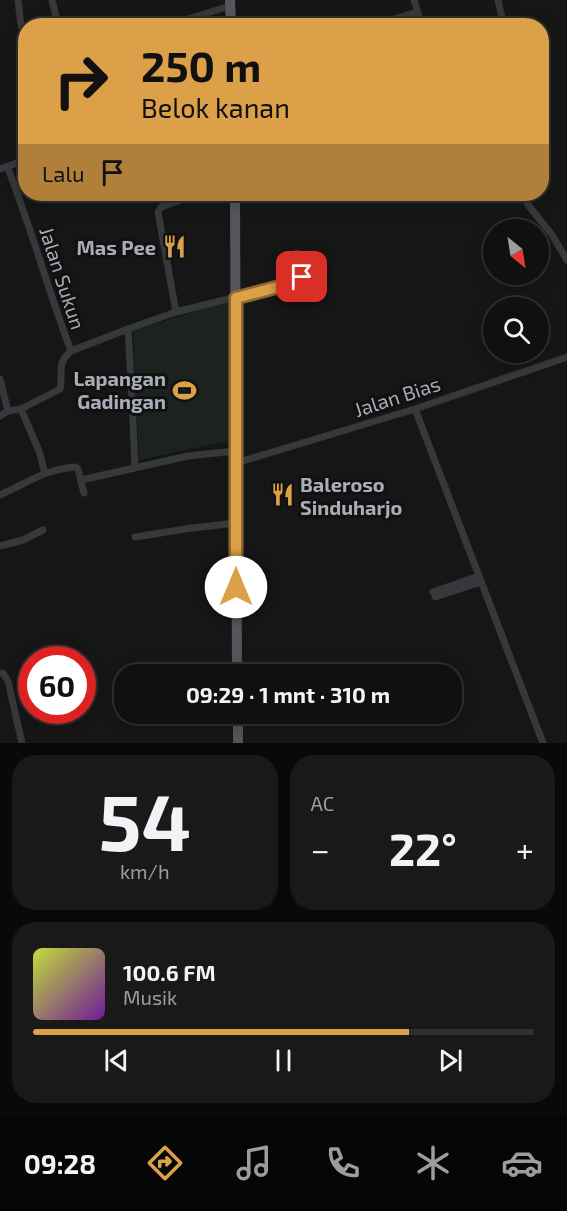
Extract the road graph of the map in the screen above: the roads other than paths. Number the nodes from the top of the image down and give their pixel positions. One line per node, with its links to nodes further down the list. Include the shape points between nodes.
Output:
1 (18, 0): 7 (street)
2 (52, 0): 8 (street)
3 (414, 0): 6 (street)
4 (498, 0): 13 (street)
5 (230, 3): 9 (street); 10 (main road)
6 (417, 12): 11 (street); 12 (street)
7 (20, 18)
8 (55, 18)
9 (188, 18)
10 (231, 18)
11 (397, 18)
12 (419, 18)
13 (502, 18)
14 (18, 162): 15 (street, Jalan Sukun)
15 (3, 167): 16 (street, Jalan Sukun)
16 (17, 190): 17 (street, Jalan Sukun)
17 (18, 193)
18 (20, 201): 27 (street, Jalan Sukun)
19 (178, 201): 25 (street, via 158,212)
20 (235, 201): 24 (main road)
21 (526, 201): 23 (street)
22 (297, 253): 24 (street, via 300,281)
23 (567, 260)
24 (236, 298): 25 (street); 34 (main road)
25 (176, 312): 26 (street)
26 (128, 329): 27 (street); 36 (street)
27 (70, 351): 30 (street, Jalan Sukun, via 61,365 60,389)
28 (567, 357): 31 (street, Jalan Bias)
29 (0, 379): 32 (street)
30 (21, 409): 32 (street, Jalan Sukun); 37 (street)
31 (415, 409): 35 (street, Jalan Bias); 45 (street)
32 (8, 411): 33 (street, Jalan Sukun)
33 (0, 416)
34 (236, 451): 35 (main road); 36 (street, via 188,456)
35 (236, 463): 41 (main road)
36 (135, 468): 38 (street)
37 (45, 473): 38 (street, via 76,467); 40 (street)
38 (81, 480): 39 (street)
39 (84, 493)
40 (0, 495)
41 (236, 523): 43 (street); 47 (main road)
42 (44, 530): 44 (street)
43 (135, 537)
44 (0, 546)
45 (480, 579): 46 (street); 52 (street)
46 (434, 595)
47 (237, 664)
48 (0, 673): 50 (street, via 8,681)
49 (237, 724): 51 (main road)
50 (22, 743)
51 (238, 743)
52 (543, 743)

